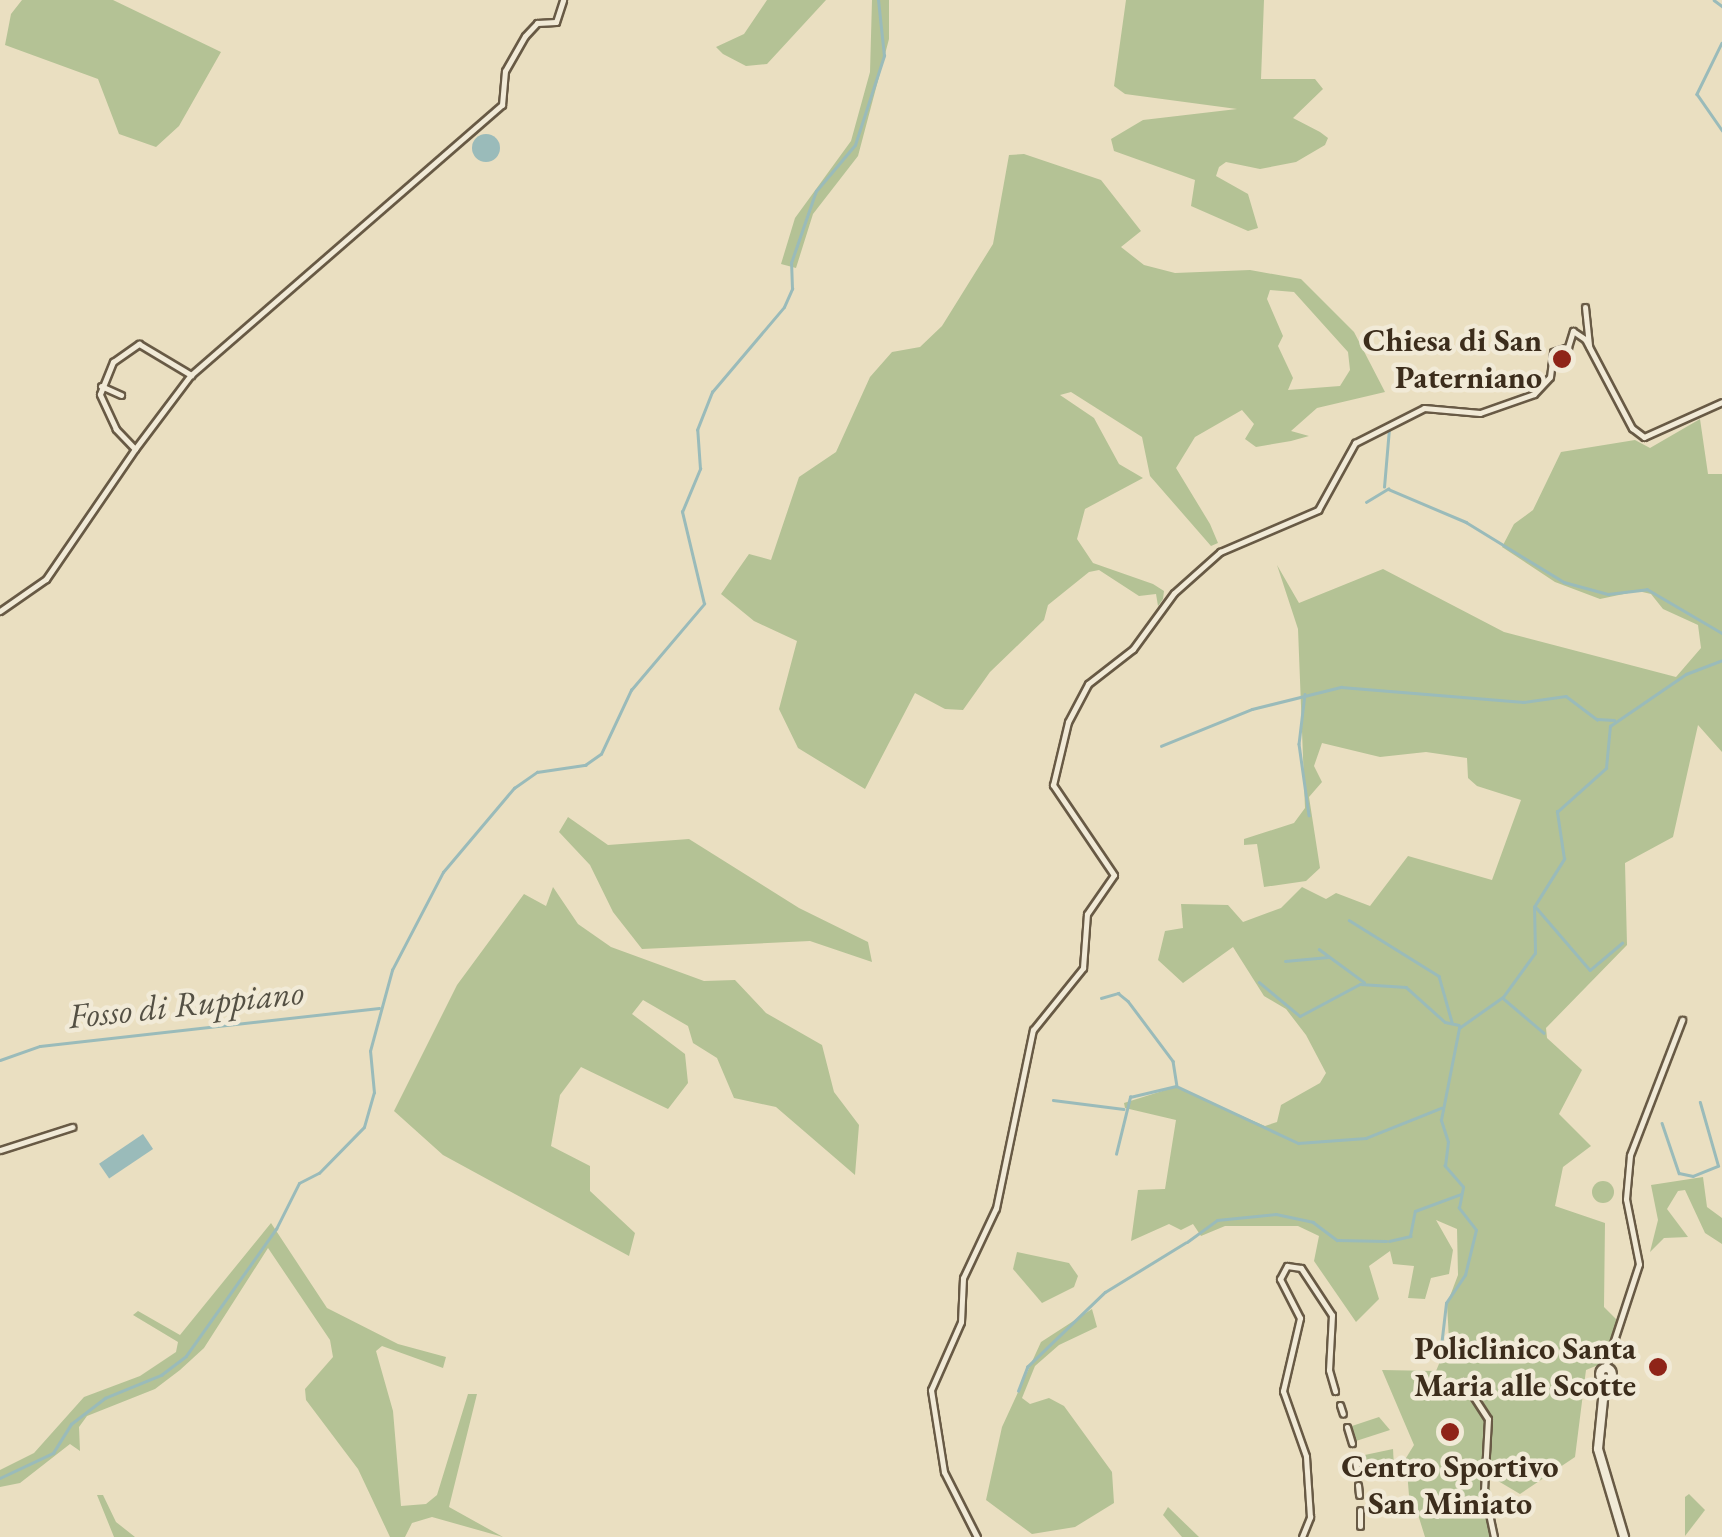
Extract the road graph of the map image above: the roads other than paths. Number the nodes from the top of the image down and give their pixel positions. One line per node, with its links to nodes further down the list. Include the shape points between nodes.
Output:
1 (563, 0): 4 (street, via 556,22 537,23 525,36 505,71 502,104)
2 (1585, 308): 3 (street)
3 (1589, 346): 7 (street, via 1632,428 1644,437); 26 (street, via 1573,331 1568,346 1553,352 1550,377 1534,394 1480,413 1424,408 1363,437 1346,454 1318,510 1220,552 1184,582 1154,628 1088,684 1077,702 1053,784 1114,875 1086,914 1083,968 1032,1030 998,1198 963,1278 961,1322 931,1390 944,1472)
4 (191, 375): 5 (street, via 135,344 113,362); 8 (street)
5 (101, 386): 6 (street); 8 (street, via 108,416)
6 (121, 395)
7 (1722, 402)
8 (135, 449): 9 (street, via 46,579)
9 (0, 611)
10 (1682, 1020): 13 (street, via 1630,1154 1626,1199 1640,1264)
11 (72, 1127): 12 (street)
12 (0, 1150)
13 (1604, 1368): 29 (street, via 1598,1452)
14 (1464, 1382): 28 (street, via 1488,1416 1484,1490)
15 (1335, 1391): 27 (street, via 1332,1315 1302,1268 1285,1266 1280,1278 1300,1321 1284,1392 1306,1456 1310,1516)
16 (1340, 1404): 17 (street)
17 (1343, 1414)
18 (1347, 1426): 19 (street)
19 (1352, 1443)
20 (1354, 1456): 21 (street)
21 (1357, 1471)
22 (1358, 1485): 23 (street)
23 (1359, 1495)
24 (1360, 1510): 25 (street)
25 (1360, 1526)
26 (976, 1537)
27 (1302, 1537)
28 (1494, 1537)
29 (1624, 1537)

